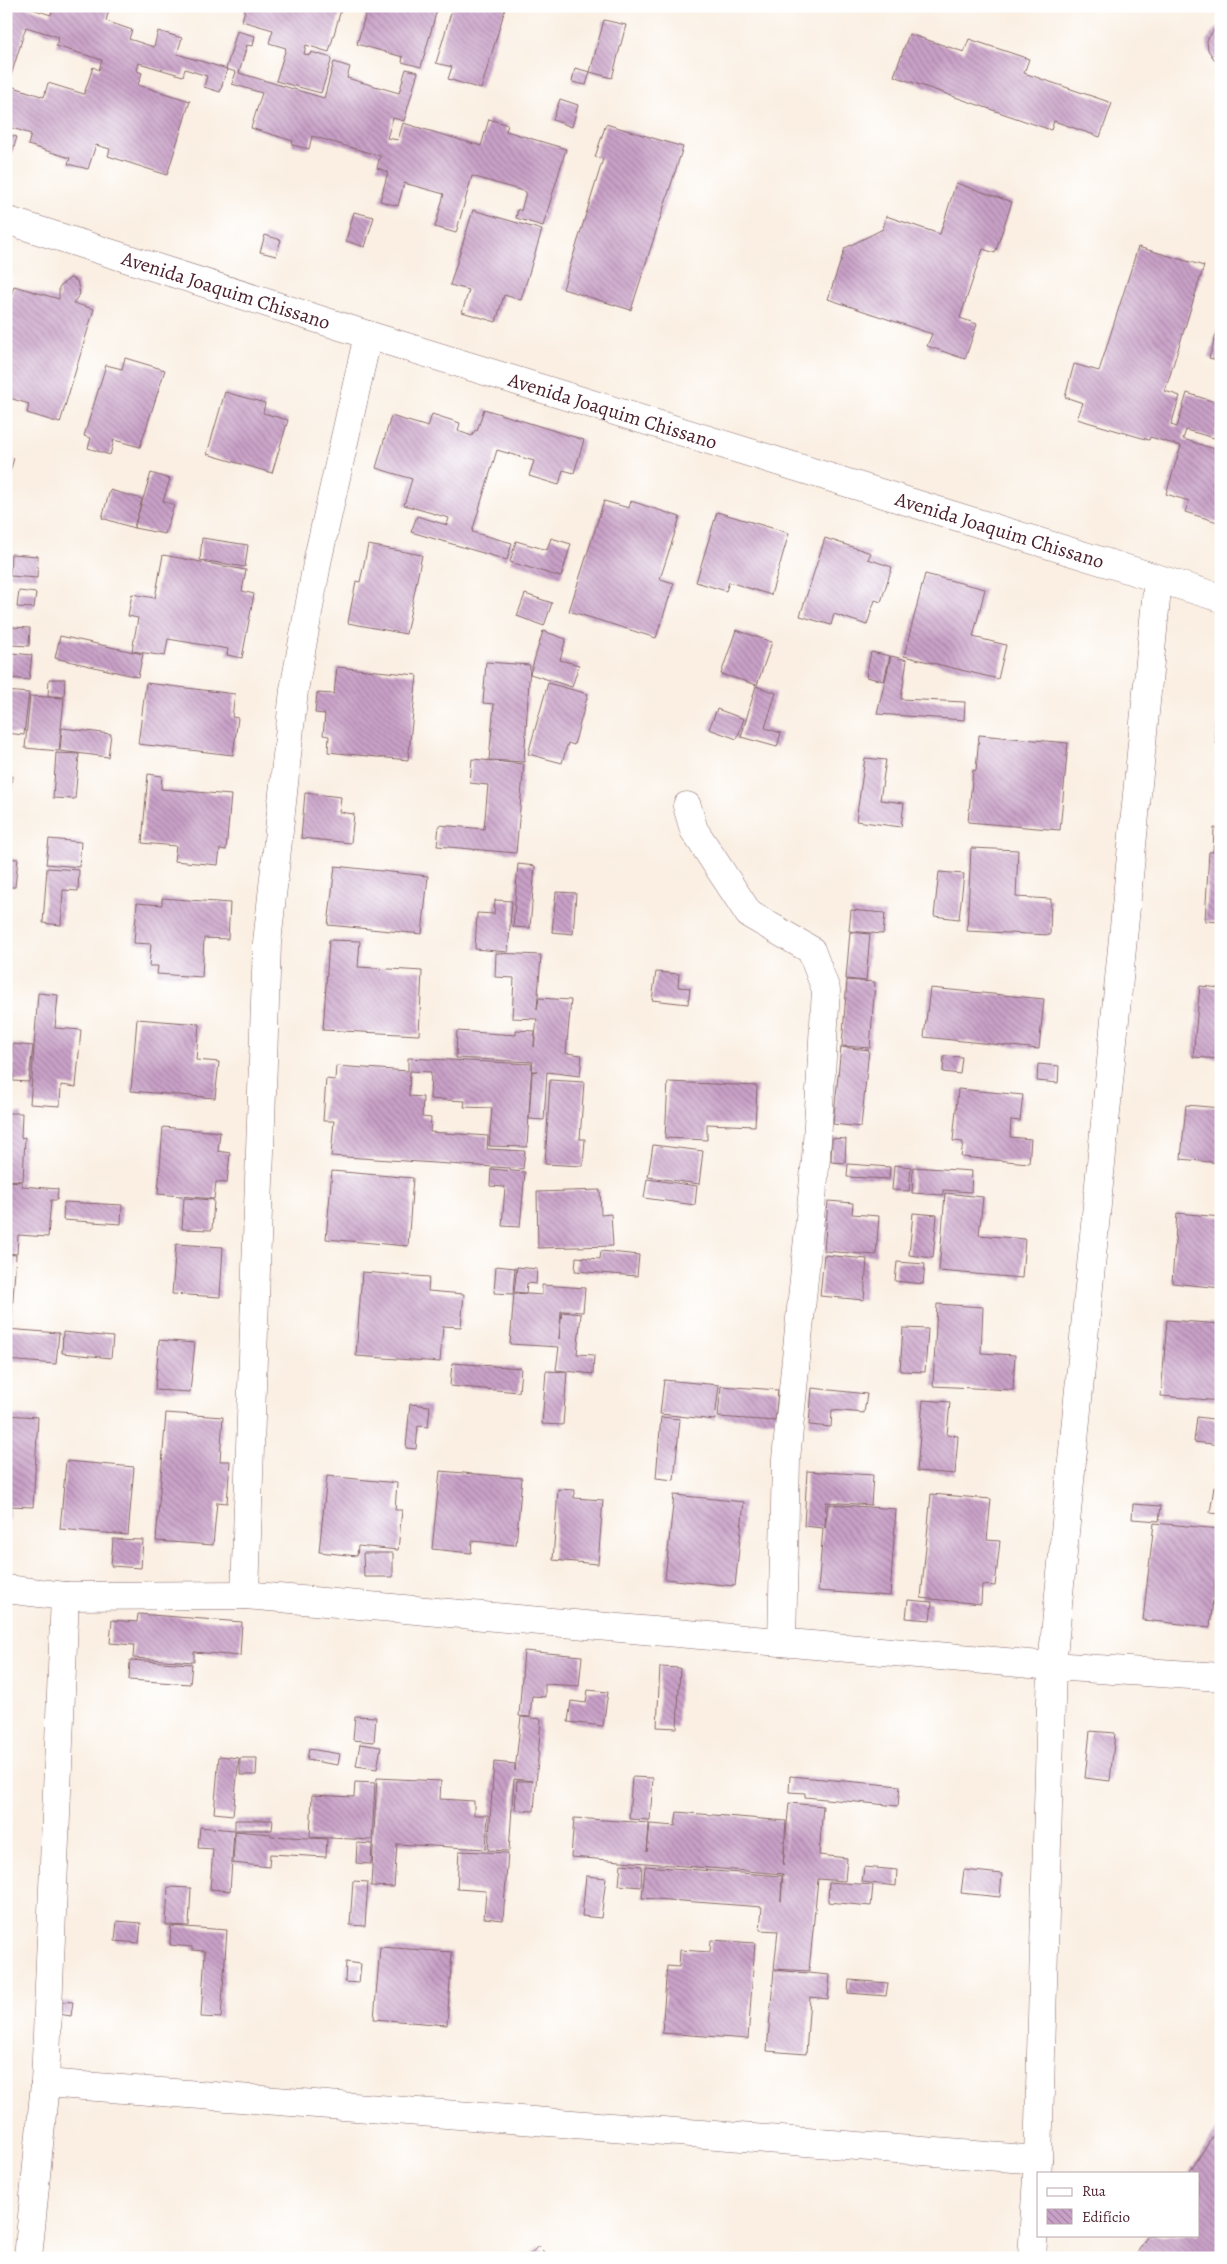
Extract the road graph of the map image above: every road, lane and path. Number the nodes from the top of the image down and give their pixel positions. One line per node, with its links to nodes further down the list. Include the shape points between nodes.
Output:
1 (6, 220): 2 (street, Avenida Joaquim Chissano)
2 (368, 335): 3 (street, Avenida Joaquim Chissano); 7 (street, via 318,558 294,690 268,943)
3 (1158, 579): 4 (street, Avenida Joaquim Chissano); 10 (street)
4 (1221, 598)
5 (687, 806): 9 (street, via 694,830 749,914 811,950 826,990 816,1158 786,1459)
6 (6, 1589): 8 (street)
7 (246, 1594): 8 (street); 9 (street)
8 (65, 1596): 12 (street)
9 (782, 1642): 10 (street)
10 (1052, 1666): 11 (street); 13 (street)
11 (1221, 1677)
12 (45, 2083): 13 (street); 16 (street)
13 (1038, 2160): 14 (street)
14 (1037, 2172)
15 (1037, 2176): 17 (street)
16 (28, 2258)
17 (1032, 2258)

